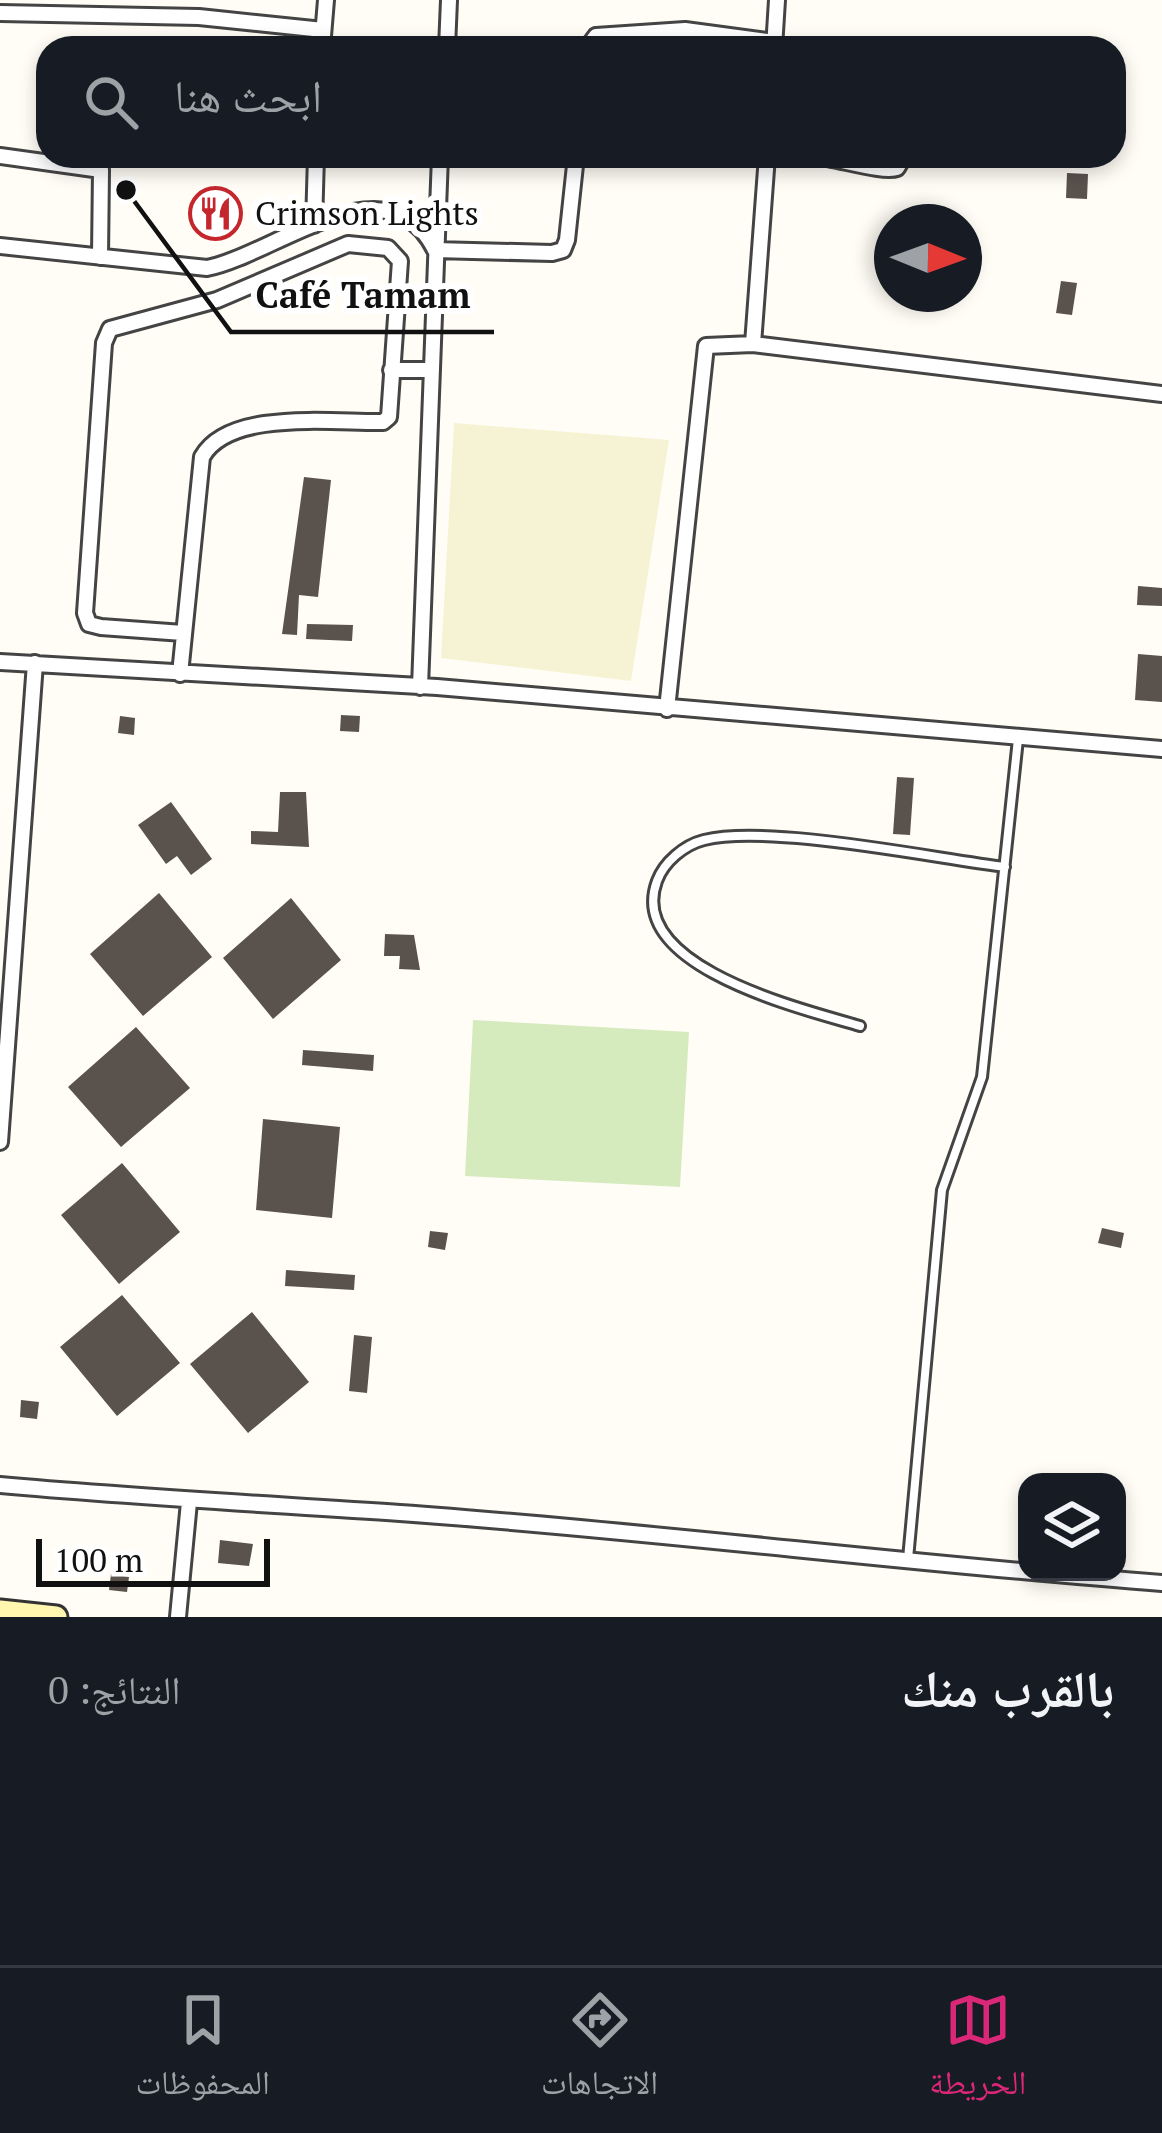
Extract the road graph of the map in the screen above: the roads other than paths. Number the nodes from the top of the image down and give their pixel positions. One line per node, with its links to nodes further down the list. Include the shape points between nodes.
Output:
1 (326, 0): 5 (street)
2 (449, 0): 7 (street)
3 (777, 0): 10 (street)
4 (0, 13): 5 (street, via 199,17)
5 (323, 30): 6 (street)
6 (323, 36)
7 (448, 36)
8 (596, 36): 9 (street, via 685,30)
9 (721, 36)
10 (775, 36)
11 (0, 156): 12 (street)
12 (36, 161)
13 (87, 168): 21 (street, via 101,170)
14 (316, 168): 18 (street)
15 (439, 168): 20 (street)
16 (574, 168): 20 (street, via 563,250)
17 (765, 168): 22 (street)
18 (314, 225): 20 (street, via 361,208 382,211 413,222); 21 (street, via 239,262 207,268)
19 (0, 246): 21 (street)
20 (435, 250): 24 (street)
21 (100, 257)
22 (753, 344): 25 (street); 31 (street, via 712,343 701,353)
23 (391, 370): 24 (street); 26 (street, via 392,406 383,422 234,428 210,443 191,525); 26 (street, via 400,261 369,242 217,300 110,329 86,614 101,627)
24 (430, 370): 30 (street)
25 (1162, 394)
26 (183, 633): 29 (street)
27 (0, 662): 28 (street)
28 (35, 663): 29 (street); 36 (street)
29 (180, 674): 30 (street)
30 (420, 686): 31 (street)
31 (667, 709): 32 (street)
32 (1018, 737): 33 (street); 34 (lane)
33 (1162, 749)
34 (1005, 867): 35 (lane, via 762,837 705,839 673,856 653,900 655,919 682,954 777,1001); 39 (lane, via 982,1077 942,1190)
35 (860, 1026)
36 (0, 1142)
37 (0, 1485): 38 (street)
38 (189, 1502): 39 (street, via 401,1513); 43 (street)
39 (907, 1564): 40 (street)
40 (1162, 1583)
41 (0, 1611): 42 (street)
42 (56, 1617)
43 (178, 1617)

